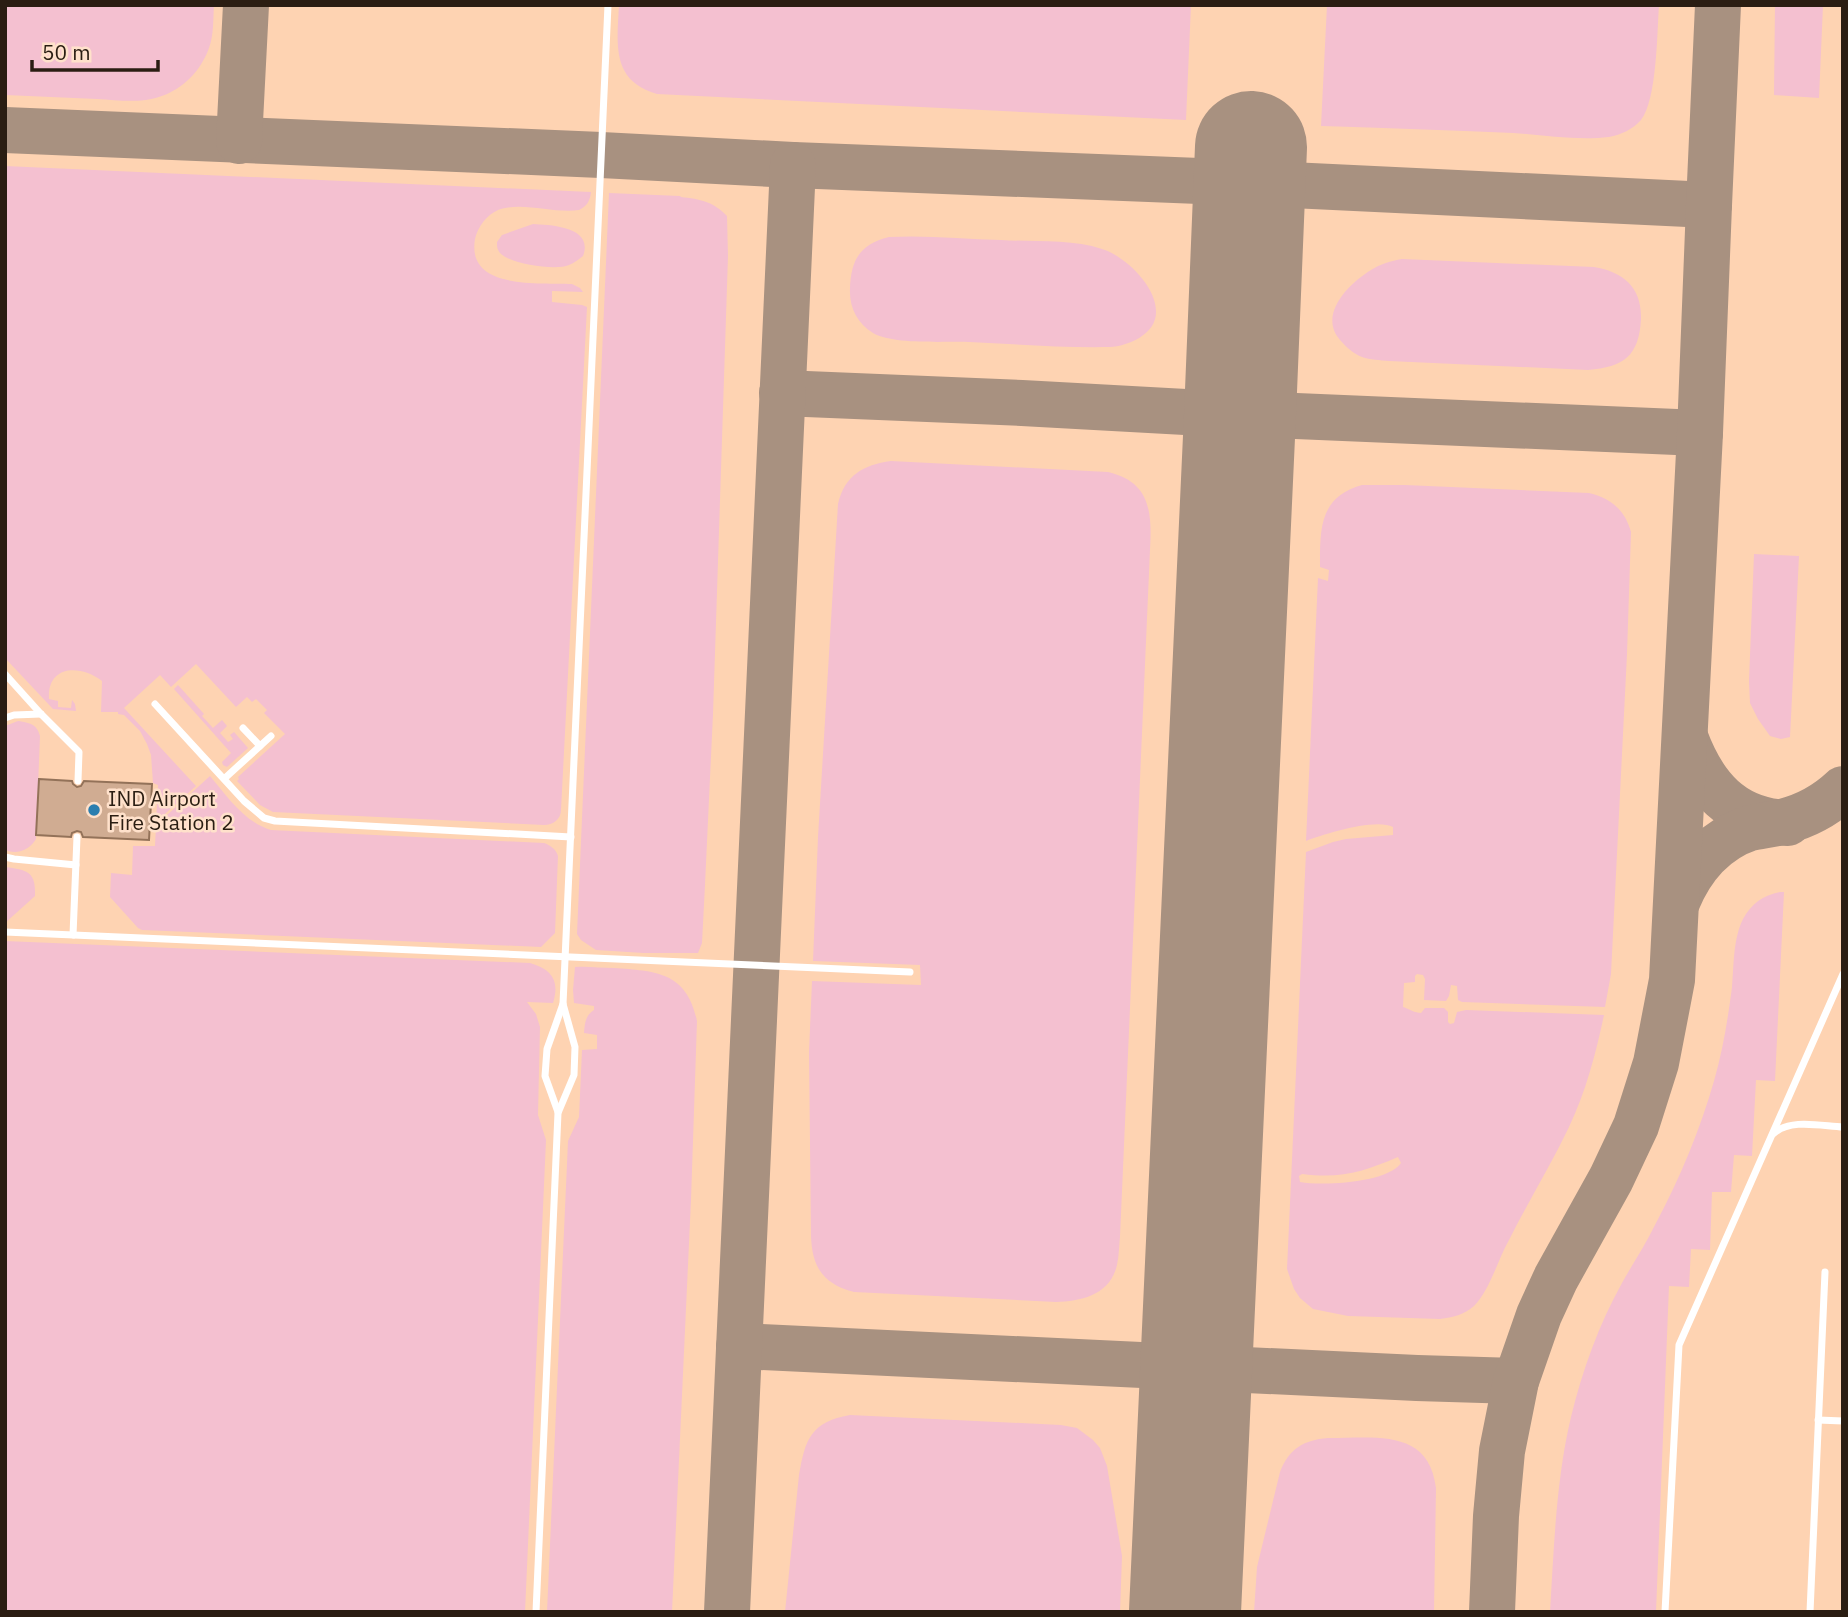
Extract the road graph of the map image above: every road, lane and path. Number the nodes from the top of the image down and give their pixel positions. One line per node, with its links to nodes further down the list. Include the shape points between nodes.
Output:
1 (608, 5): 12 (lane)
2 (5, 674): 4 (lane)
3 (155, 704): 9 (lane)
4 (41, 714): 5 (lane); 10 (lane, via 79,752)
5 (5, 718)
6 (243, 728): 8 (lane)
7 (271, 736): 8 (lane)
8 (260, 746): 9 (lane)
9 (225, 778): 12 (lane, via 255,811 275,821)
10 (78, 781)
11 (77, 837): 14 (lane)
12 (571, 837): 17 (lane)
13 (5, 856): 14 (lane)
14 (76, 865): 16 (lane)
15 (5, 932): 16 (lane)
16 (73, 935): 17 (lane)
17 (566, 956): 18 (lane); 20 (lane)
18 (910, 972)
19 (1843, 974): 23 (lane)
20 (563, 1004): 21 (lane, via 575,1047 574,1075); 21 (lane, via 547,1049 545,1076)
21 (558, 1113): 27 (lane)
22 (1843, 1127): 23 (lane, via 1792,1124)
23 (1770, 1138): 28 (lane, via 1679,1345)
24 (1825, 1272): 25 (lane)
25 (1818, 1420): 26 (lane); 29 (lane)
26 (1843, 1421)
27 (536, 1612)
28 (1665, 1612)
29 (1810, 1612)

